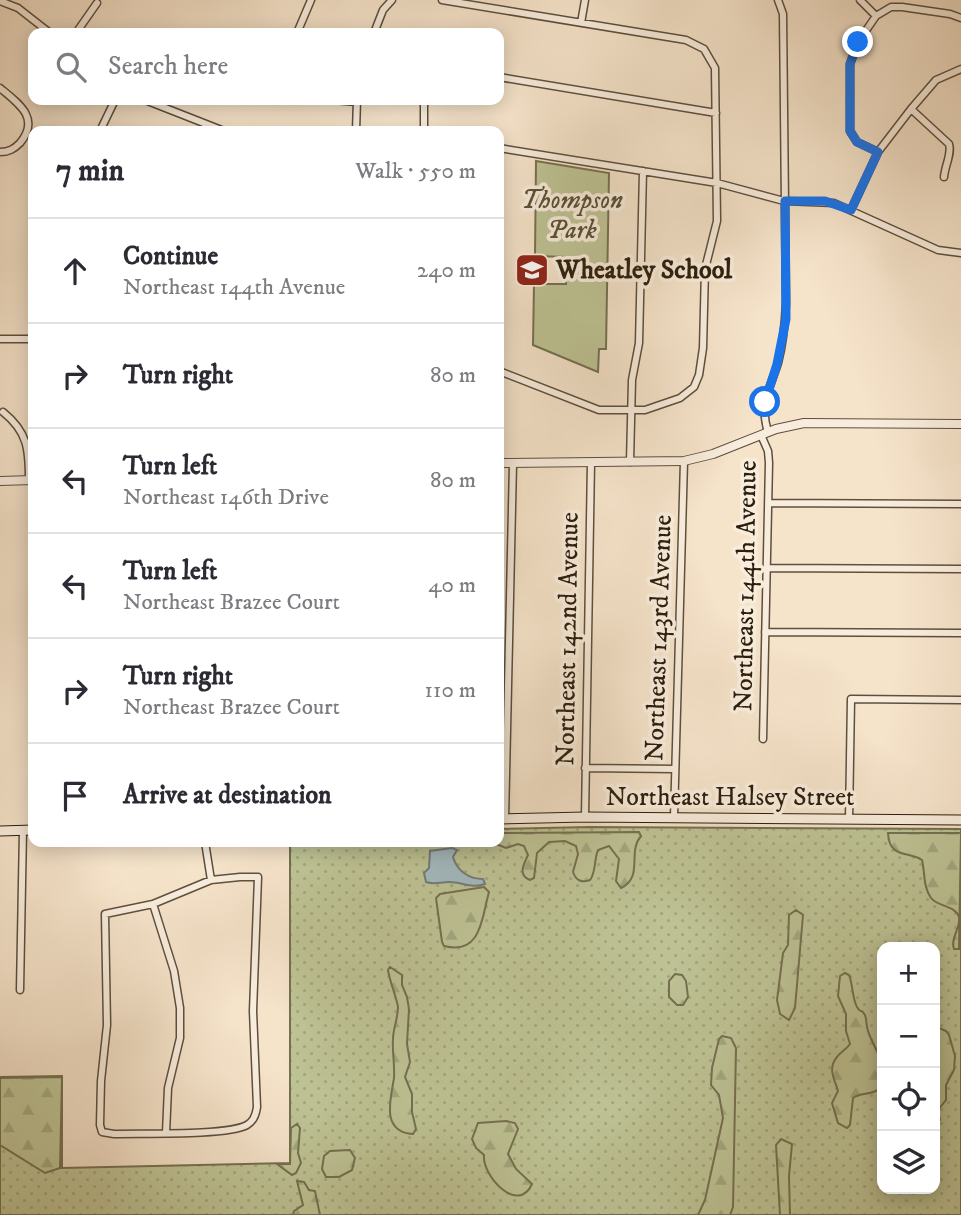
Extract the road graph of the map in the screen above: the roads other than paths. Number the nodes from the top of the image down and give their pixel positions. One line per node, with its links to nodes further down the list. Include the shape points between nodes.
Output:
1 (312, 0): 14 (street)
2 (392, 0): 15 (street)
3 (442, 0): 11 (street)
4 (585, 0): 11 (street)
5 (778, 0): 35 (street, Northeast 144th Avenue, via 783,15)
6 (860, 0): 9 (street)
7 (0, 1): 12 (street, via 18,8)
8 (97, 2): 13 (street)
9 (876, 16): 10 (street, via 896,6); 31 (street, via 852,58 850,131 857,142)
10 (961, 18)
11 (581, 23): 24 (street, via 700,45 716,74)
12 (44, 28)
13 (79, 28)
14 (299, 28)
15 (376, 28)
16 (961, 69): 23 (street, via 936,80)
17 (504, 78): 24 (street)
18 (0, 88): 30 (street, via 21,106 28,123 17,146)
19 (113, 105): 25 (street)
20 (158, 105): 26 (street)
21 (357, 105): 27 (street)
22 (424, 105): 28 (street)
23 (911, 109): 31 (street); 33 (street, via 949,144)
24 (716, 113): 34 (street)
25 (102, 126)
26 (211, 126)
27 (356, 126)
28 (424, 126)
29 (504, 149): 32 (street)
30 (0, 152)
31 (878, 152): 36 (street)
32 (643, 171): 34 (street); 41 (street, via 639,343)
33 (944, 177)
34 (717, 183): 35 (street); 41 (street, via 717,228 705,269 697,382 686,394 645,411)
35 (785, 201): 36 (street, via 825,201); 44 (street, Northeast 144th Avenue, via 786,319 764,405)
36 (851, 210): 37 (street, via 938,250)
37 (961, 253)
38 (0, 339): 39 (street)
39 (28, 339)
40 (504, 373): 41 (street, via 593,409)
41 (631, 411): 48 (street)
42 (4, 412): 45 (street, via 19,427)
43 (961, 424): 44 (street, via 817,422)
44 (765, 433): 46 (street); 53 (street, Northeast 144th Avenue)
45 (28, 450)
46 (684, 461): 48 (street); 63 (street, Northeast 143rd Avenue)
47 (591, 462): 48 (street); 50 (street); 62 (street, Northeast 142nd Avenue)
48 (630, 462)
49 (504, 463): 50 (street)
50 (513, 463): 61 (street)
51 (28, 480): 52 (street)
52 (0, 481)
53 (768, 503): 54 (street); 55 (street, Northeast 144th Avenue)
54 (961, 505)
55 (767, 568): 56 (street); 57 (street, Northeast 144th Avenue)
56 (961, 569)
57 (765, 632): 58 (street); 60 (street, Northeast 144th Avenue)
58 (961, 633)
59 (961, 700): 67 (street, via 850,699)
60 (763, 739)
61 (504, 754)
62 (585, 768): 63 (street); 64 (street, Northeast 142nd Avenue)
63 (675, 769): 65 (street, Northeast 143rd Avenue)
64 (585, 817): 65 (main road, Northeast Halsey Street); 66 (main road, Northeast Halsey Street)
65 (674, 817): 67 (main road, Northeast Halsey Street)
66 (504, 819)
67 (849, 819): 68 (main road, Northeast Halsey Street)
68 (961, 820)
69 (28, 830): 70 (main road); 76 (street)
70 (0, 831)
71 (206, 847): 72 (street)
72 (211, 880): 74 (street); 77 (street, via 258,877 253,1011 256,1114 239,1129)
73 (170, 888): 74 (street)
74 (173, 896): 75 (street)
75 (153, 904): 77 (street, via 180,1007); 77 (street, via 105,914 107,1025 100,1125 108,1134)
76 (20, 990)
77 (166, 1132)

